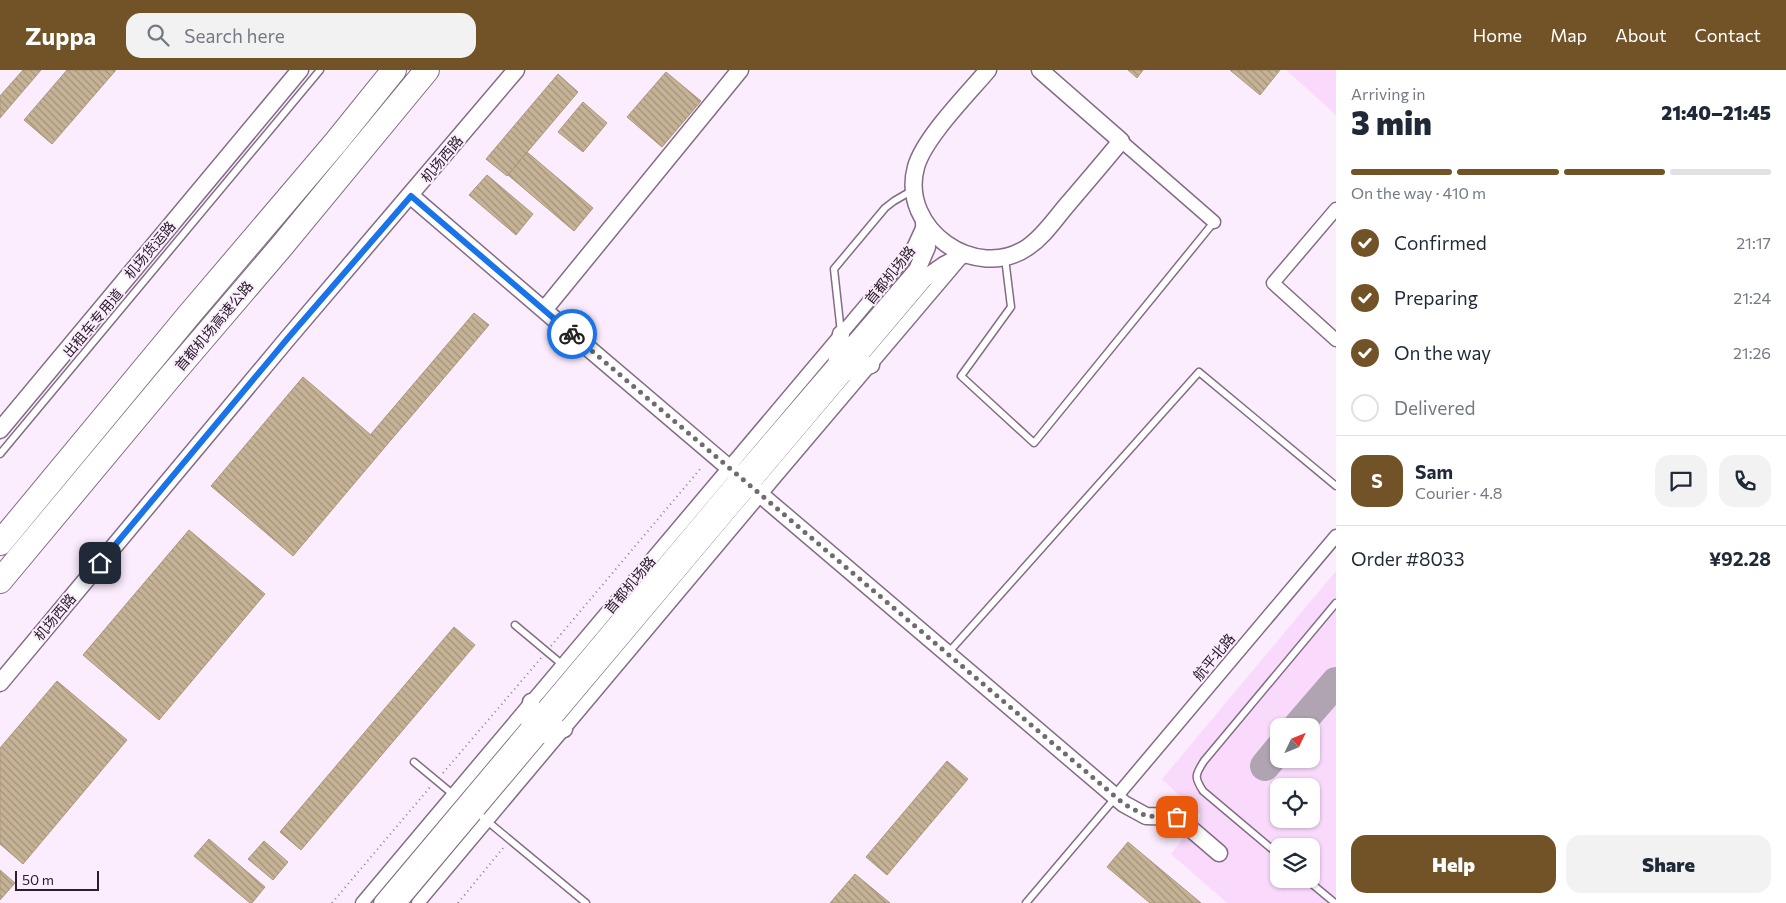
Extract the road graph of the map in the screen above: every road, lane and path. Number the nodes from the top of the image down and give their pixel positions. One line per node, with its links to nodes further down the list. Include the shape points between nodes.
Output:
1 (300, 70): 24 (street, 机场货运路)
2 (320, 70): 25 (lane, 出租车专用道)
3 (394, 70): 30 (highway, 首都机场高速公路)
4 (427, 70): 10 (highway, 首都机场高速公路)
5 (437, 70): 10 (highway)
6 (516, 70): 13 (street, 机场西路)
7 (740, 70): 19 (street)
8 (988, 70): 12 (street, via 923,149 915,168)
9 (1040, 70): 11 (street)
10 (402, 101): 31 (highway, 首都机场高速公路)
11 (1121, 141): 15 (street); 18 (street, via 1046,231 1028,247)
12 (914, 189): 16 (street); 20 (lane, via 889,204 834,269)
13 (411, 196): 19 (street); 40 (street, 机场西路)
14 (1336, 209): 21 (street, via 1273,282)
15 (1214, 222): 18 (lane, via 1034,443 961,376 1011,307)
16 (924, 223): 17 (street); 20 (street, 首都机场路, via 912,250); 23 (street, 首都机场路, via 927,247 917,270)
17 (964, 254): 18 (street, via 976,258); 22 (street, 首都机场路); 23 (street, 首都机场路, via 924,279)
18 (1005, 257)
19 (544, 310): 27 (street)
20 (841, 334): 23 (street); 27 (street, 首都机场路)
21 (1336, 340)
22 (871, 365): 23 (street); 27 (street, 首都机场路)
23 (840, 368): 27 (street, 首都机场路)
24 (0, 430)
25 (0, 454)
26 (701, 468): 37 (path)
27 (745, 481): 32 (street, 首都机场路); 33 (street, 首都机场路); 35 (street, 首都机场路); 38 (street)
28 (1336, 486): 38 (lane, via 1199,372)
29 (1336, 536): 46 (street, 航平北路)
30 (0, 543)
31 (0, 581)
32 (632, 583): 33 (street); 39 (street, 首都机场路)
33 (659, 583): 35 (street); 39 (street, 首都机场路)
34 (1336, 603): 48 (lane, via 1196,773 1203,791)
35 (664, 610): 42 (street, 首都机场路)
36 (515, 625): 37 (lane)
37 (547, 651): 39 (lane); 45 (path)
38 (948, 653): 46 (street)
39 (574, 674): 41 (street, 首都机场路); 43 (street, 首都机场路)
40 (0, 682)
41 (531, 702): 43 (street); 47 (street, 首都机场路)
42 (564, 729): 43 (street); 47 (street, 首都机场路)
43 (534, 732): 47 (street, 首都机场路)
44 (414, 762): 45 (lane)
45 (437, 780): 47 (lane); 52 (path)
46 (1116, 797): 50 (street, via 1146,816 1177,817); 59 (lane)
47 (470, 808): 53 (street, 首都机场路); 54 (street, 首都机场路); 55 (street, 首都机场路); 56 (street, 首都机场路); 58 (lane)
48 (1270, 847)
49 (503, 848): 57 (path)
50 (1219, 853)
51 (1317, 888): 60 (lane)
52 (332, 903)
53 (362, 903)
54 (382, 903)
55 (398, 903)
56 (418, 903)
57 (458, 903)
58 (586, 903)
59 (1026, 903)
60 (1335, 903)

